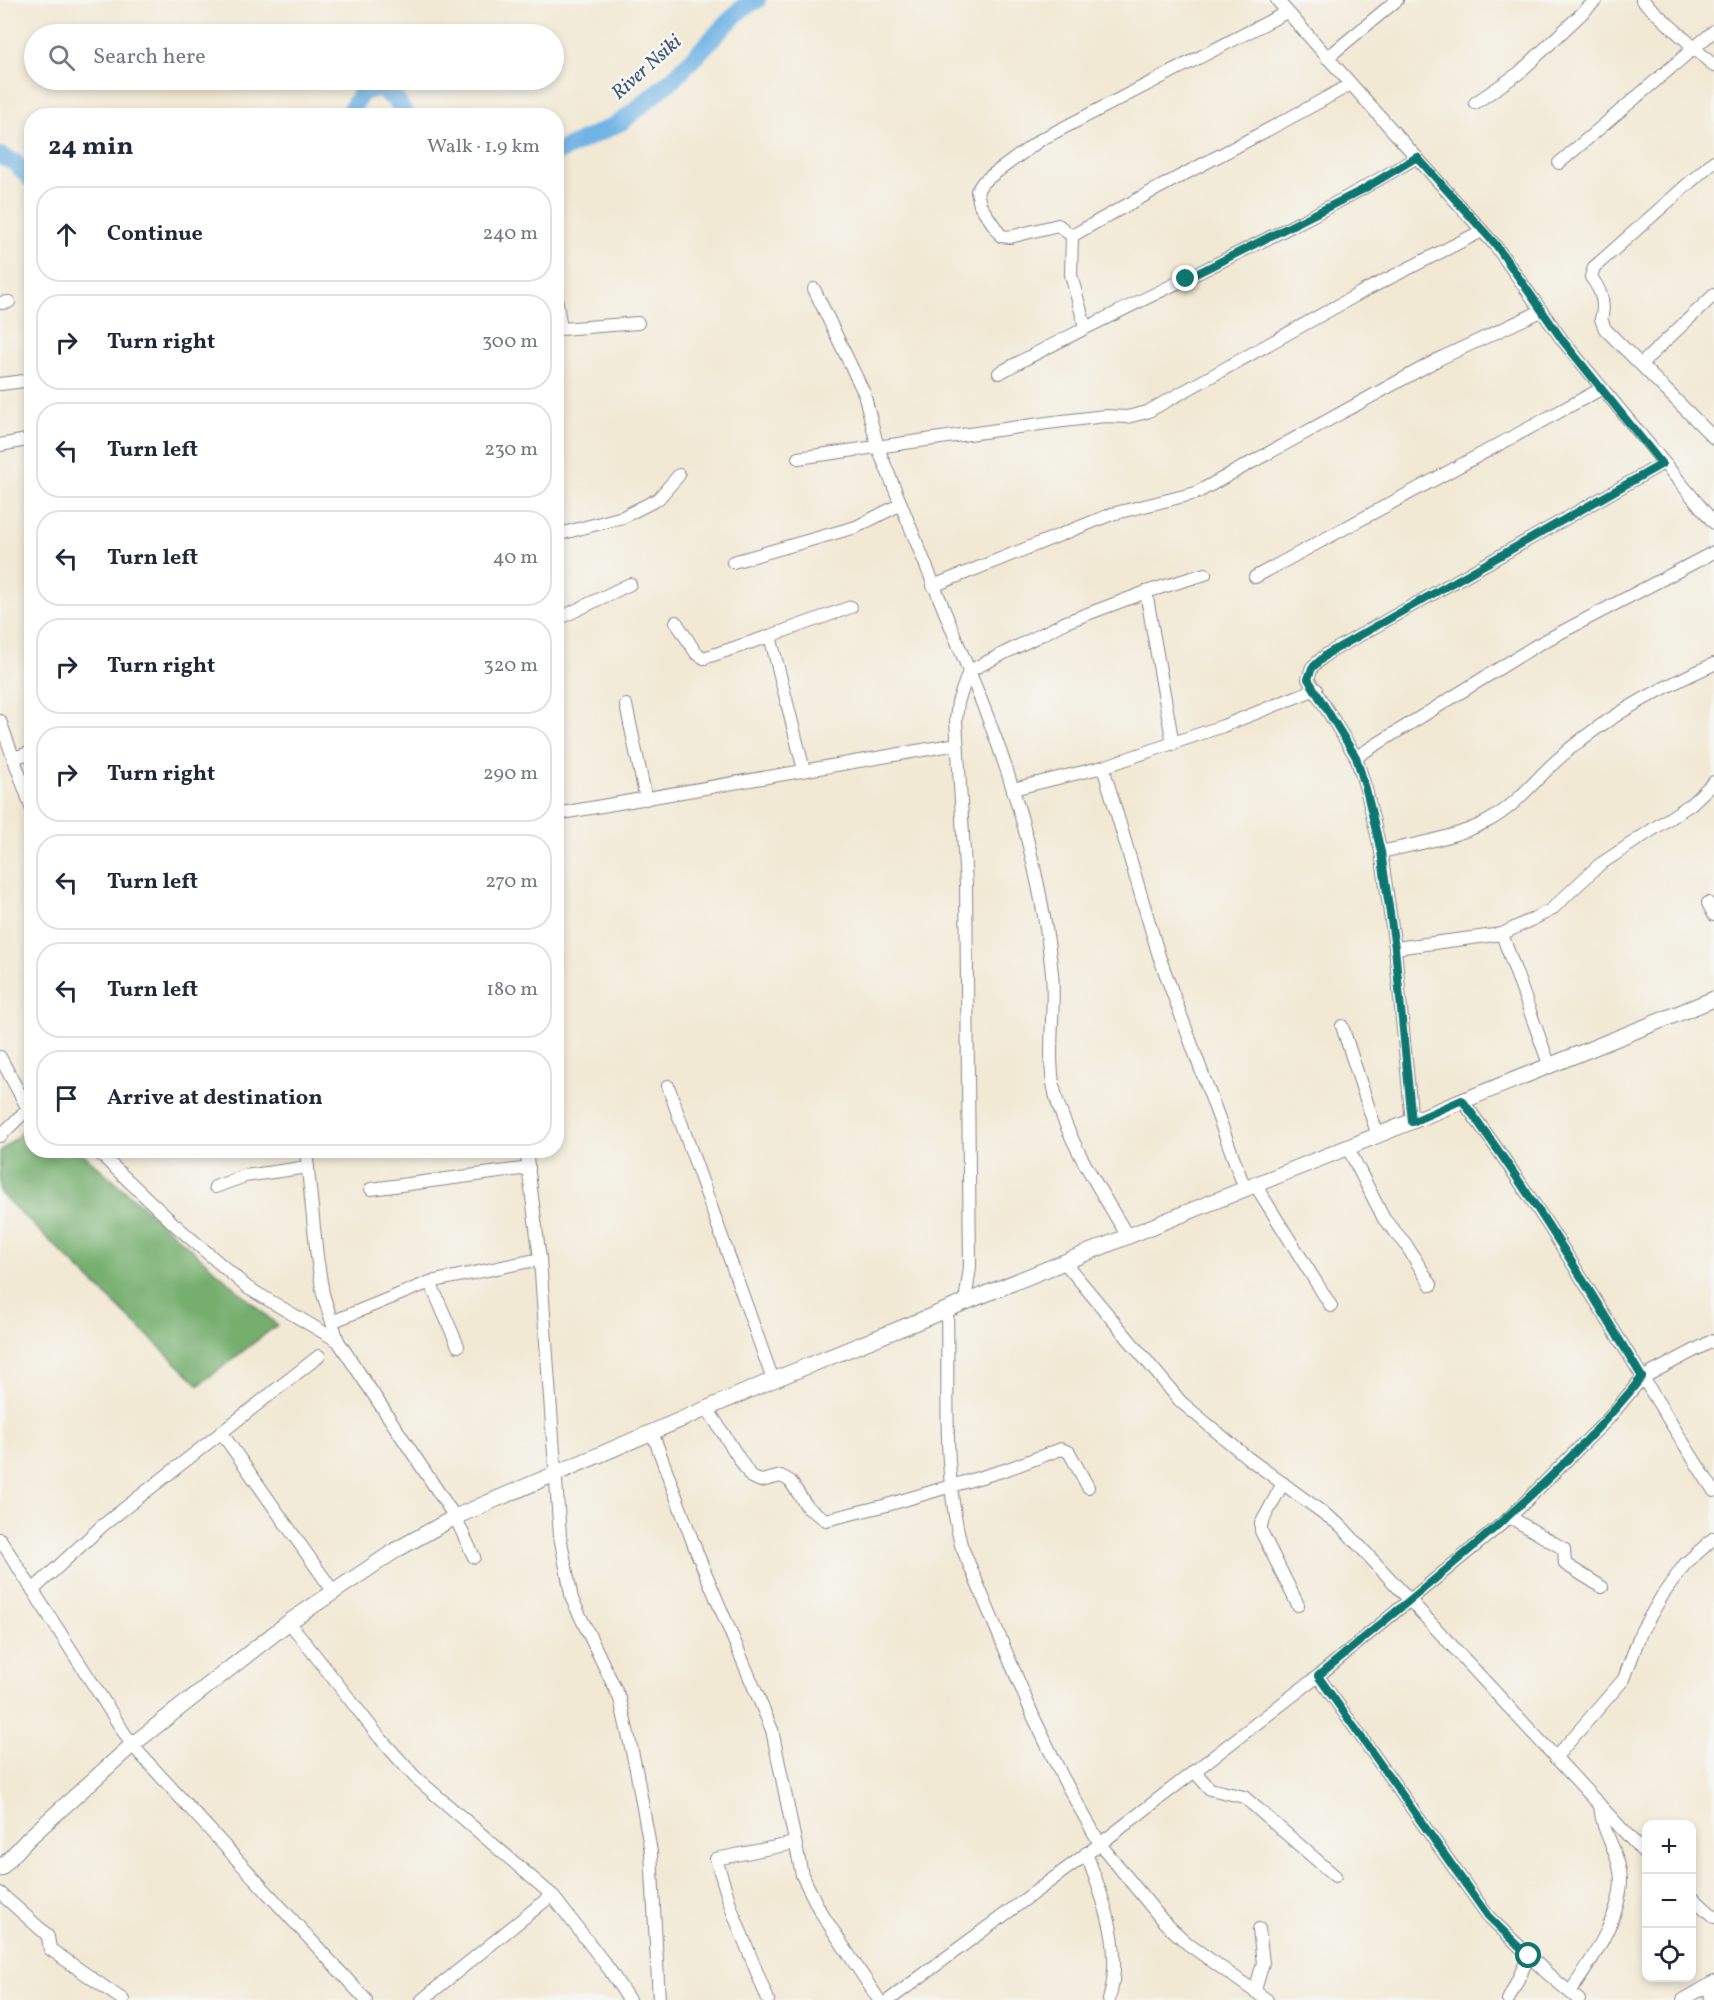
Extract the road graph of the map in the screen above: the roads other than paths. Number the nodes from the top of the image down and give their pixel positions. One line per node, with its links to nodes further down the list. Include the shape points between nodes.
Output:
1 (1277, 0): 5 (street)
2 (1397, 0): 8 (street)
3 (1596, 0): 11 (street, via 1519,73)
4 (1642, 0): 7 (street)
5 (1287, 12): 8 (street); 16 (street, via 1040,140 992,174 977,191 980,205 1001,236 1058,225)
6 (1714, 31): 7 (street)
7 (1694, 49): 9 (street); 14 (street)
8 (1327, 58): 10 (street)
9 (1714, 66)
10 (1351, 84): 12 (street); 16 (street)
11 (1475, 103)
12 (1417, 157): 15 (street); 21 (street, via 1330,206)
13 (1714, 162): 23 (street, via 1594,267 1592,276 1603,300 1601,319 1605,329)
14 (1559, 163)
15 (1482, 231): 19 (street, via 1496,245); 31 (street, via 1364,291 1147,412)
16 (1072, 236): 21 (street, via 1071,275)
17 (814, 289): 31 (street, via 864,393)
18 (1714, 295): 23 (street)
19 (1540, 311): 27 (street); 43 (street, via 1438,359 1196,493 1112,514)
20 (638, 323): 22 (street)
21 (1085, 326): 24 (street)
22 (564, 329)
23 (1641, 364): 28 (street)
24 (999, 373)
25 (24, 382): 26 (street)
26 (0, 384)
27 (1601, 388): 33 (street); 41 (street)
28 (1714, 438)
29 (24, 441): 30 (street)
30 (0, 444)
31 (878, 448): 32 (street); 35 (street)
32 (798, 458)
33 (1662, 464): 36 (street); 51 (street, via 1327,654 1312,668 1308,679)
34 (679, 475): 37 (street, via 658,499 623,517)
35 (900, 504): 39 (street, via 856,527); 43 (street)
36 (1714, 523)
37 (564, 533)
38 (1714, 552): 57 (street, via 1537,645)
39 (733, 562)
40 (1205, 574): 44 (street)
41 (1255, 577)
42 (630, 584): 46 (street)
43 (933, 586): 50 (street)
44 (1146, 591): 50 (street, via 1066,622); 55 (street)
45 (851, 608): 48 (street)
46 (564, 616)
47 (676, 622): 48 (street, via 696,653 704,658)
48 (770, 636): 60 (street)
49 (1714, 664): 66 (street, via 1631,705 1555,761 1527,791 1488,821 1460,833)
50 (969, 672): 54 (street, via 958,702); 63 (street)
51 (1316, 689): 55 (street); 57 (street)
52 (626, 705): 64 (street)
53 (0, 721): 58 (street)
54 (957, 744): 60 (street); 96 (street, via 966,884 970,1266)
55 (1173, 744): 59 (street)
56 (24, 755): 58 (street)
57 (1356, 757): 66 (street)
58 (14, 758): 62 (street)
59 (1103, 767): 63 (street); 89 (street, via 1159,956)
60 (804, 770): 64 (street)
61 (1714, 782): 69 (street, via 1691,804 1599,865 1551,910)
62 (24, 786)
63 (1013, 789): 91 (street, via 1052,975 1050,1049 1058,1103 1078,1151)
64 (646, 799): 65 (street)
65 (564, 813)
66 (1381, 852): 70 (street)
67 (1708, 903): 68 (street)
68 (1714, 915)
69 (1502, 934): 70 (street); 74 (street)
70 (1395, 948): 79 (street)
71 (1714, 999): 74 (main road)
72 (1342, 1026): 81 (street)
73 (0, 1057): 76 (street)
74 (1549, 1064): 77 (main road)
75 (668, 1086): 105 (street)
76 (24, 1097)
77 (1462, 1100): 79 (main road); 104 (street, via 1568,1254)
78 (24, 1113): 80 (street)
79 (1412, 1122): 81 (main road)
80 (0, 1136)
81 (1378, 1136): 82 (main road)
82 (1348, 1148): 89 (main road); 95 (street, via 1384,1219 1405,1243)
83 (104, 1158): 101 (street, via 248,1288)
84 (307, 1158): 86 (street)
85 (527, 1158): 87 (street)
86 (308, 1167): 88 (street, via 245,1176); 99 (street, via 318,1266 323,1294)
87 (529, 1168): 90 (street); 92 (street)
88 (214, 1187)
89 (1250, 1187): 91 (main road); 97 (street)
90 (371, 1189)
91 (1128, 1237): 93 (main road)
92 (540, 1259): 94 (street); 109 (street)
93 (1065, 1263): 96 (main road); 110 (street, via 1181,1402)
94 (430, 1282): 99 (street); 102 (street)
95 (1431, 1285)
96 (965, 1302): 98 (main road)
97 (1331, 1306)
98 (947, 1310): 105 (main road); 111 (street)
99 (334, 1321): 101 (street)
100 (1714, 1340): 104 (street)
101 (338, 1341): 114 (street)
102 (458, 1346)
103 (319, 1356): 107 (street)
104 (1642, 1377): 113 (street); 115 (street, via 1608,1419)
105 (773, 1380): 106 (main road)
106 (707, 1408): 108 (main road); 111 (street, via 751,1477 761,1481 781,1476 790,1481 808,1508 826,1520)
107 (221, 1432): 120 (street, via 102,1526); 121 (street)
108 (652, 1432): 109 (main road); 130 (street, via 701,1563 772,1730)
109 (554, 1473): 114 (main road); 149 (street, via 572,1599 620,1699 636,1769 651,1852)
110 (1283, 1483): 122 (street, via 1341,1526); 123 (street, via 1261,1531)
111 (949, 1485): 112 (street, via 1061,1449 1069,1452); 131 (street, via 961,1545 1063,1779)
112 (1088, 1487)
113 (1714, 1491)
114 (455, 1516): 118 (street); 121 (main road)
115 (1510, 1517): 119 (street, via 1564,1550 1565,1563); 122 (street)
116 (1714, 1538): 127 (street, via 1685,1564 1662,1596 1641,1632 1624,1678)
117 (0, 1539): 120 (street)
118 (474, 1557)
119 (1602, 1587)
120 (34, 1589): 126 (street)
121 (333, 1591): 124 (main road)
122 (1410, 1598): 125 (street); 127 (street)
123 (1298, 1605)
124 (289, 1623): 126 (main road); 137 (street, via 415,1777)
125 (1318, 1676): 128 (street); 141 (street, via 1488,1916)
126 (132, 1745): 134 (main road); 146 (street)
127 (1555, 1758): 129 (street)
128 (1194, 1771): 131 (street); 135 (street, via 1210,1789 1244,1797)
129 (1600, 1805): 132 (street); 144 (street, via 1601,1825 1621,1872 1618,1896 1610,1924)
130 (795, 1843): 150 (street, via 716,1859); 151 (street, via 802,1875 820,1911)
131 (1100, 1844): 133 (street); 143 (street, via 1188,1944)
132 (1642, 1850)
133 (1086, 1853): 152 (street); 153 (street, via 1109,1916 1115,1947)
134 (0, 1869)
135 (1335, 1876)
136 (0, 1893): 145 (street, via 45,1933 50,1949)
137 (552, 1895): 147 (street); 148 (street)
138 (1696, 1901): 139 (street)
139 (1714, 1917)
140 (1259, 1929): 143 (street, via 1263,1963)
141 (1529, 1956): 144 (street); 155 (street)
142 (1712, 1983): 156 (street); 157 (street)
143 (1256, 1990): 154 (street)
144 (1575, 1996)
145 (123, 2000)
146 (366, 2000)
147 (422, 2000)
148 (629, 2000)
149 (658, 2000)
150 (768, 2000)
151 (879, 2000)
152 (889, 2000)
153 (1109, 2000)
154 (1267, 2000)
155 (1508, 2000)
156 (1683, 2000)
157 (1711, 2000)

